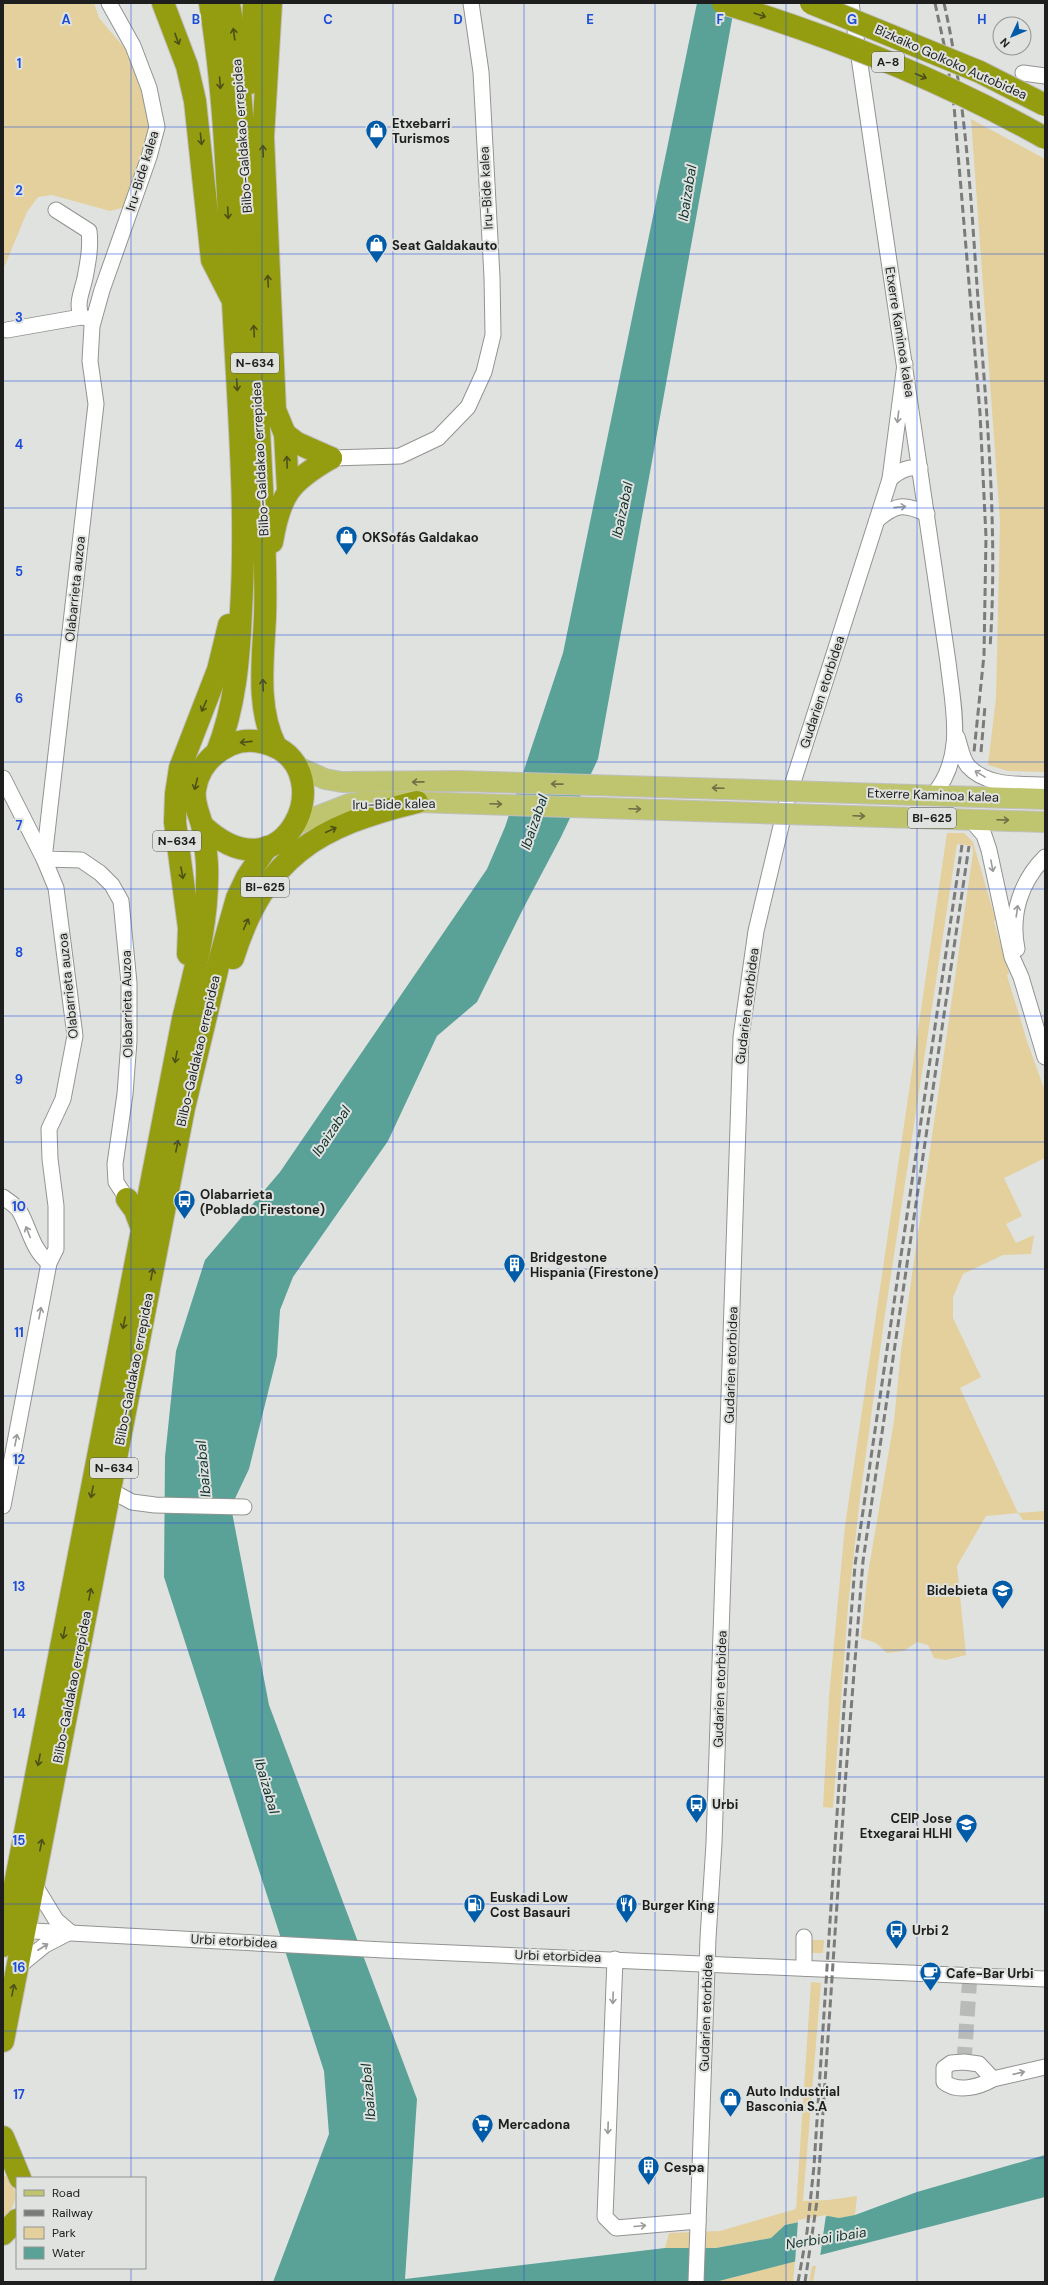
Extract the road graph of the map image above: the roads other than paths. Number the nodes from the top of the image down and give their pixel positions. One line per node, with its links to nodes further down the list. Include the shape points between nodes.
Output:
1 (109, 3): 18 (street, Iru-Bide kalea, via 133,46 149,88 156,127 149,157 102,290)
2 (163, 3): 17 (highway, one-way to 17, via 185,60 195,101 212,260 222,284)
3 (210, 3): 17 (highway, Bilbo-Galdakao errepidea / N-634, one-way to 17, via 220,76)
4 (229, 3): 15 (highway, Bilbo-Galdakao errepidea / N-634, one-way to 4, via 238,74)
5 (254, 3): 15 (highway)
6 (271, 3): 21 (highway, one-way to 6, via 275,410 266,231 263,137)
7 (471, 3): 22 (street, Iru-Bide kalea, via 481,72 492,277 493,335 484,372 468,407 438,438 400,456)
8 (723, 3): 14 (highway, Bizkaiko Golkoko Autobidea / A-8, one-way to 14, bridge, via 864,52 965,95)
9 (811, 3): 13 (highway, Bizkaiko Golkoko Autobidea / A-8, bridge, via 980,72)
10 (851, 3): 20 (street, Etxerre Kaminoa kalea)
11 (1023, 73): 12 (street)
12 (1045, 76)
13 (1045, 105)
14 (1045, 138)
15 (246, 182): 29 (highway, Bilbo-Galdakao errepidea / N-634, one-way to 15)
16 (56, 210): 18 (street, via 89,231 90,244 78,306)
17 (233, 300): 28 (highway, Bilbo-Galdakao errepidea / N-634, one-way to 28)
18 (87, 318): 19 (street); 45 (street, Olabarrieta auzoa, via 96,404)
19 (7, 330)
20 (905, 364): 23 (street, Etxerre Kaminoa kalea); 24 (street, Gudarien etorbidea, one-way to 24)
21 (285, 434): 22 (highway, via 297,443); 25 (highway, one-way to 21)
22 (331, 458): 25 (highway, via 309,470)
23 (920, 468): 24 (street, via 909,467 898,471); 26 (street, Etxerre Kaminoa kalea)
24 (890, 479): 27 (street, Gudarien etorbidea)
25 (288, 490): 29 (highway, via 283,497 275,524)
26 (927, 514): 27 (street, one-way to 26, via 895,507 908,506); 30 (street, Etxerre Kaminoa kalea)
27 (877, 520): 63 (street, Gudarien etorbidea, via 786,801 756,931 741,1037)
28 (244, 560): 32 (highway, Bilbo-Galdakao errepidea / N-634, via 240,646 232,703); 47 (highway, Bilbo-Galdakao errepidea / N-634, one-way to 47, via 233,590 230,624 218,670 186,749 176,794 175,822 189,928)
29 (265, 582): 31 (highway, Bilbo-Galdakao errepidea / N-634, one-way to 29, via 264,709 262,672)
30 (956, 734): 35 (street, one-way to 30, via 1007,784 978,774 968,765); 36 (street, via 952,762 941,786)
31 (276, 747): 32 (highway, Bilbo-Galdakao errepidea / N-634, one-way to 32, via 262,741 247,741); 33 (highway, Bilbo-Galdakao errepidea / N-634)
32 (217, 752): 42 (highway, Bilbo-Galdakao errepidea / N-634, one-way to 42, via 202,769 194,792)
33 (296, 766): 36 (main road, Etxerre Kaminoa kalea / BI-625, one-way to 33, bridge, via 596,784 342,782 325,779); 41 (highway, Bilbo-Galdakao errepidea / N-634, via 304,795)
34 (3, 778): 45 (street, Olabarrieta auzoa)
35 (1045, 785)
36 (933, 795): 37 (main road, Etxerre Kaminoa kalea / BI-625)
37 (1045, 799)
38 (417, 802): 39 (main road, Iru-Bide kalea / BI-625, one-way to 39, bridge); 41 (main road, Iru-Bide kalea / BI-625, via 362,802 332,809); 48 (highway, BI-625, one-way to 38, via 214,1019 239,940 255,903 272,877 294,854 323,834 356,818)
39 (970, 819): 40 (main road, BI-625, one-way to 40); 46 (street, one-way to 46, via 984,835 989,850 1012,957)
40 (1045, 822)
41 (295, 825): 43 (highway, Bilbo-Galdakao errepidea / N-634)
42 (202, 826): 43 (highway, Bilbo-Galdakao errepidea / N-634, via 217,840 232,847 250,850); 47 (highway, Bilbo-Galdakao errepidea / N-634, via 207,864 207,901 202,942)
43 (267, 847): 48 (highway, Bilbo-Galdakao errepidea / N-634, via 247,877 237,898)
44 (1045, 857): 46 (street, one-way to 44, via 1016,939 1017,907 1028,876)
45 (44, 859): 52 (street, Olabarrieta Auzoa, via 81,860 112,885 121,901 129,983 130,1042 115,1164 116,1182); 54 (street, Olabarrieta auzoa, via 56,888 75,1036 63,1099 49,1129 56,1206 56,1249)
46 (1021, 977): 49 (street)
47 (183, 1019): 50 (highway, Bilbo-Galdakao errepidea / N-634, one-way to 50)
48 (197, 1052): 55 (highway, Bilbo-Galdakao errepidea / N-634, one-way to 48)
49 (1045, 1057)
50 (151, 1185): 52 (highway, via 143,1195); 53 (highway, Bilbo-Galdakao errepidea / N-634)
51 (3, 1197): 54 (street, one-way to 51, via 40,1256 19,1210)
52 (127, 1199): 53 (highway, via 135,1210)
53 (142, 1229): 60 (highway, Bilbo-Galdakao errepidea / N-634, one-way to 60)
54 (49, 1263): 56 (street, Olabarrieta auzoa, one-way to 54)
55 (110, 1490): 57 (street, via 132,1502 154,1505); 58 (highway, Bilbo-Galdakao errepidea / N-634, one-way to 55)
56 (3, 1506)
57 (244, 1507)
58 (34, 1884): 59 (street, via 56,1920); 60 (highway, Bilbo-Galdakao errepidea / N-634)
59 (70, 1932): 60 (street, Urbi etorbidea); 62 (street, Urbi etorbidea, via 384,1950); 64 (street, one-way to 59, via 45,1945)
60 (11, 1935): 64 (highway, Bilbo-Galdakao errepidea / N-634)
61 (804, 1937): 65 (street)
62 (615, 1959): 63 (street, Urbi etorbidea); 75 (street, one-way to 75, via 605,2217 616,2228)
63 (708, 1963): 65 (street, Urbi etorbidea); 75 (street, Gudarien etorbidea)
64 (18, 1966): 67 (highway, Bilbo-Galdakao errepidea / N-634, one-way to 64)
65 (804, 1968): 66 (street, Urbi etorbidea)
66 (1045, 1979)
67 (3, 2042)
68 (1045, 2067): 69 (street, one-way to 68)
69 (993, 2079)
70 (3, 2137): 73 (highway)
71 (3, 2164): 72 (highway, via 14,2170)
72 (19, 2177)
73 (20, 2177)
74 (16, 2221): 76 (highway)
75 (698, 2225): 77 (street, Gudarien etorbidea)
76 (3, 2234)
77 (696, 2282)

